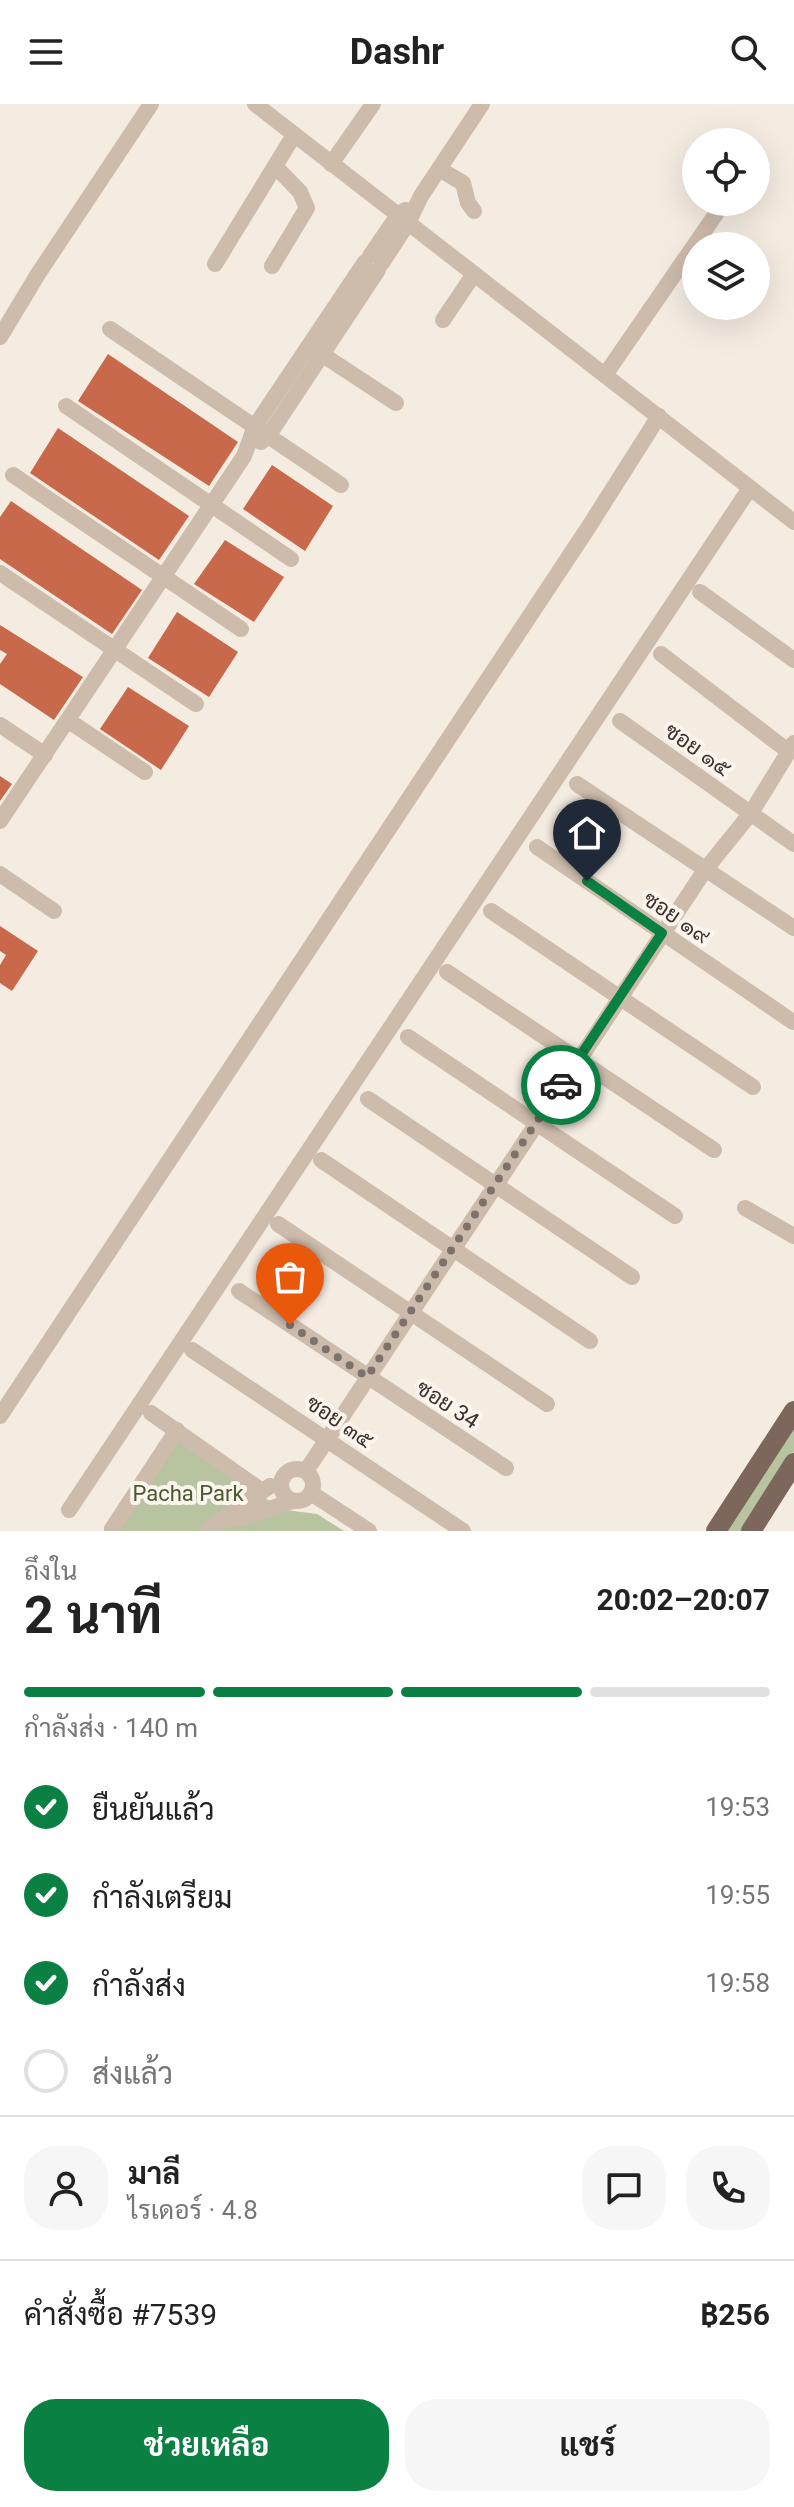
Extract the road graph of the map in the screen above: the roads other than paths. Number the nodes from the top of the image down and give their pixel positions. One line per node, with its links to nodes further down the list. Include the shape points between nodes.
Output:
1 (151, 104): 18 (street)
2 (255, 104): 5 (street)
3 (373, 104): 6 (street)
4 (482, 104): 8 (street)
5 (294, 135): 6 (street); 7 (street)
6 (331, 164): 11 (street)
7 (275, 166): 13 (street); 14 (street, via 300,192 307,208)
8 (439, 169): 9 (street, via 463,183); 11 (street)
9 (474, 211)
10 (715, 216): 20 (street)
11 (403, 219): 12 (street); 15 (street)
12 (374, 263): 19 (street); 24 (street)
13 (215, 264)
14 (272, 266)
15 (474, 274): 16 (street); 20 (street)
16 (443, 320)
17 (110, 329): 24 (street)
18 (0, 337)
19 (323, 355): 21 (street); 24 (street)
20 (605, 375): 23 (street)
21 (396, 403)
22 (66, 406): 28 (street)
23 (659, 416): 27 (street); 81 (street)
24 (262, 431): 26 (street); 28 (street)
25 (13, 475): 32 (street)
26 (341, 485)
27 (750, 488): 29 (street); 91 (street)
28 (212, 505): 30 (street); 32 (street)
29 (794, 522)
30 (291, 559)
31 (0, 573): 35 (street)
32 (163, 577): 34 (street); 35 (street)
33 (700, 592): 37 (street)
34 (241, 629)
35 (115, 651): 38 (street); 39 (street)
36 (661, 654): 42 (street)
37 (794, 660)
38 (196, 704)
39 (69, 721): 43 (street); 44 (street)
40 (620, 721): 46 (street, ซอย ๑๕)
41 (0, 725): 43 (street)
42 (791, 747): 46 (street)
43 (45, 755): 47 (street)
44 (145, 772)
45 (577, 784): 50 (street)
46 (751, 813): 48 (street, ซอย ๑๕); 50 (street)
47 (0, 821)
48 (794, 844)
49 (537, 847): 55 (street, ซอย ๑๙)
50 (705, 870): 54 (street); 55 (street)
51 (0, 874): 52 (street)
52 (54, 911)
53 (491, 911): 57 (street)
54 (794, 928)
55 (662, 933): 57 (street); 58 (street, ซอย ๑๙)
56 (447, 972): 60 (street)
57 (620, 998): 60 (street); 61 (street)
58 (793, 1022)
59 (408, 1037): 63 (street)
60 (578, 1060): 63 (street); 64 (street)
61 (753, 1087)
62 (368, 1099): 66 (street)
63 (536, 1123): 66 (street); 68 (street)
64 (714, 1150)
65 (321, 1160): 71 (street)
66 (495, 1186): 71 (street); 72 (street)
67 (745, 1208): 70 (street)
68 (675, 1216)
69 (278, 1224): 74 (street)
70 (794, 1236)
71 (452, 1249): 74 (street); 75 (street)
72 (632, 1277)
73 (239, 1291): 77 (street, ซอย 34)
74 (409, 1313): 77 (street); 78 (street)
75 (590, 1341)
76 (192, 1350): 83 (street, ซอย ๓๕)
77 (367, 1377): 83 (street); 85 (street, ซอย 34)
78 (547, 1404)
79 (794, 1411): 97 (main road)
80 (151, 1413): 82 (street)
81 (0, 1416)
82 (177, 1430): 88 (street); 93 (street)
83 (327, 1439): 86 (street); 96 (street, ซอย ๓๕)
84 (794, 1463): 98 (main road)
85 (506, 1468)
86 (306, 1471): 87 (street, via 291,1469); 89 (street, via 312,1478)
87 (281, 1481): 88 (street); 90 (street, via 282,1491)
88 (262, 1491): 92 (street)
89 (311, 1493): 90 (street); 95 (street)
90 (293, 1501): 92 (street)
91 (69, 1510)
92 (225, 1520): 94 (street)
93 (112, 1529)
94 (206, 1531)
95 (369, 1531)
96 (463, 1531)
97 (716, 1531)
98 (751, 1531)

